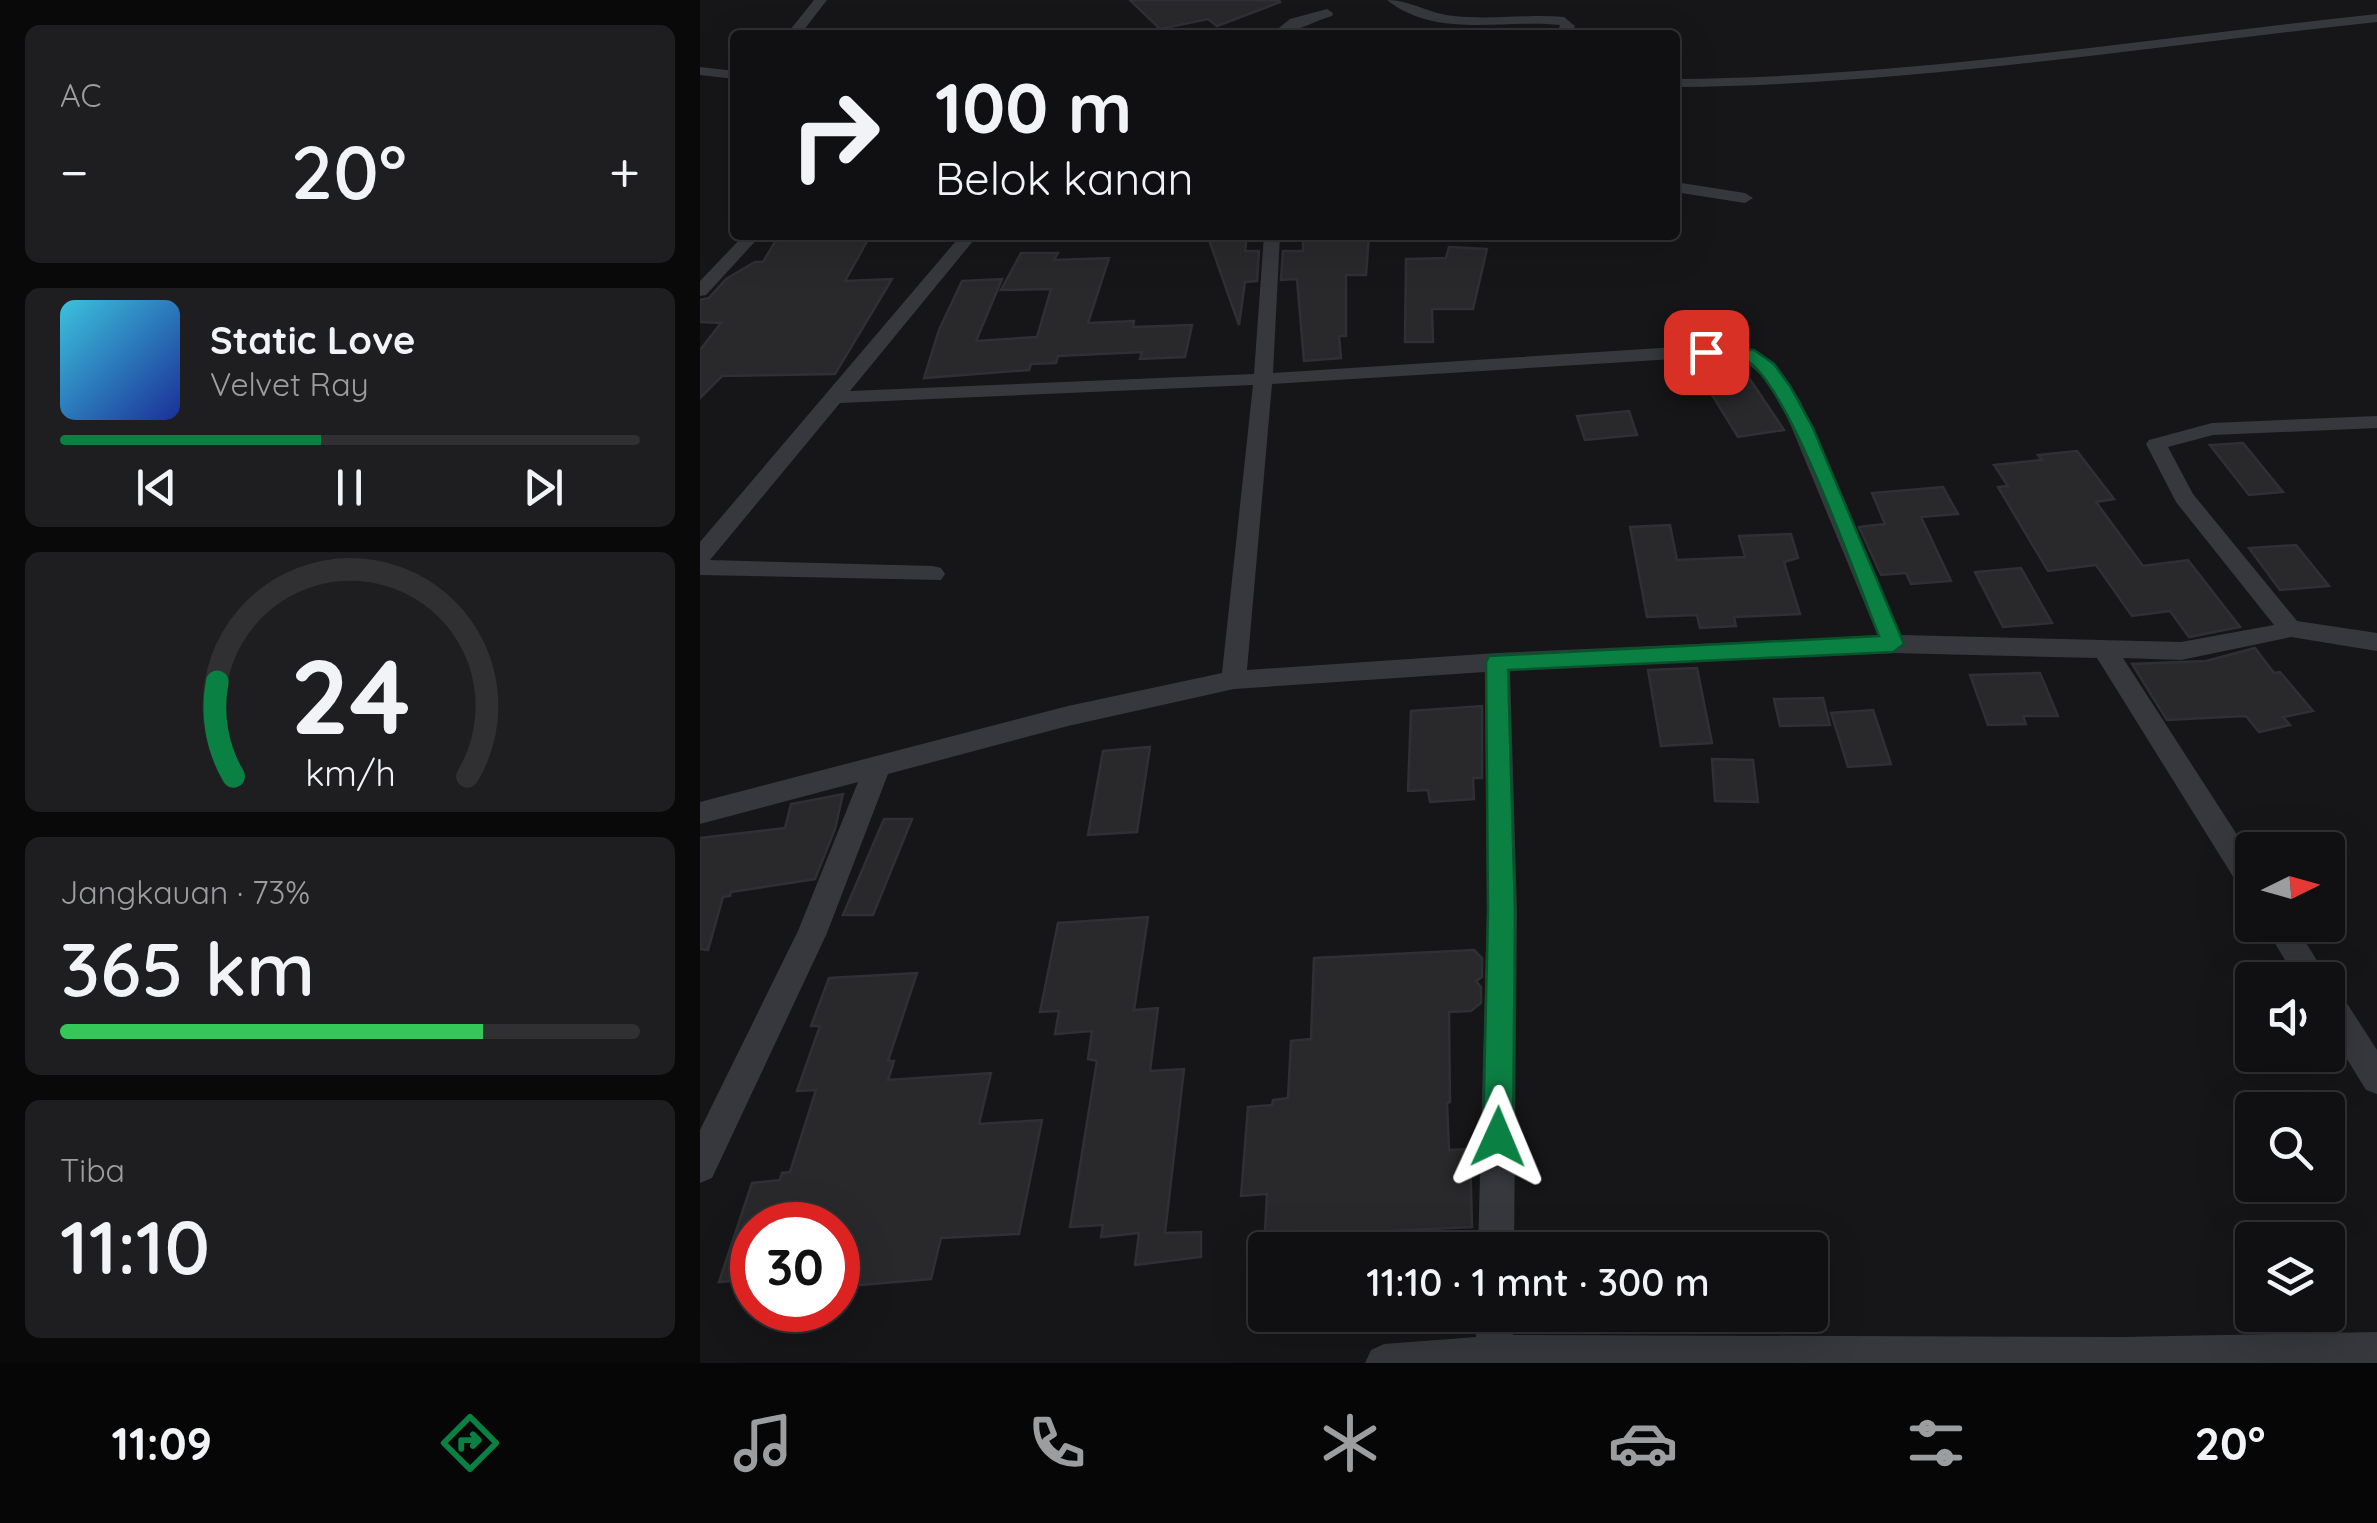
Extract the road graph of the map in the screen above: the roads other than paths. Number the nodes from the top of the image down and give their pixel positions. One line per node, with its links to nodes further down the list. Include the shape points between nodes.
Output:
1 (821, 0): 5 (street)
2 (1393, 0): 7 (street, via 1447,22 1564,21)
3 (2373, 12): 10 (street, via 1894,76)
4 (1327, 13): 6 (street)
5 (797, 30)
6 (1284, 30)
7 (1567, 30)
8 (700, 72): 9 (street)
9 (730, 75)
10 (1680, 82)
11 (1680, 188): 12 (street)
12 (1746, 198)
13 (748, 240): 16 (street)
14 (966, 240): 18 (street)
15 (1272, 240): 17 (street)
16 (700, 291)
17 (1264, 378): 18 (street); 25 (street, via 1723,350 1748,354 1768,368 1791,402); 28 (street)
18 (837, 398): 20 (street)
19 (2377, 422): 23 (street, via 2212,428 2156,444 2184,497)
20 (700, 556)
21 (700, 567): 22 (street)
22 (932, 574)
23 (2290, 628): 24 (street); 26 (street, via 2181,651)
24 (2377, 642)
25 (1893, 644): 26 (street); 27 (street)
26 (2106, 652): 31 (street)
27 (1497, 662): 28 (street); 35 (street, via 1502,911)
28 (1234, 680): 29 (street)
29 (878, 766): 30 (street); 34 (street, via 812,933)
30 (700, 812)
31 (2235, 855)
32 (2345, 1028): 33 (street)
33 (2377, 1079)
34 (700, 1166)
35 (1496, 1232)
36 (1495, 1332): 38 (street)
37 (2377, 1350): 38 (street)
38 (1494, 1359): 39 (street)
39 (1384, 1363)

